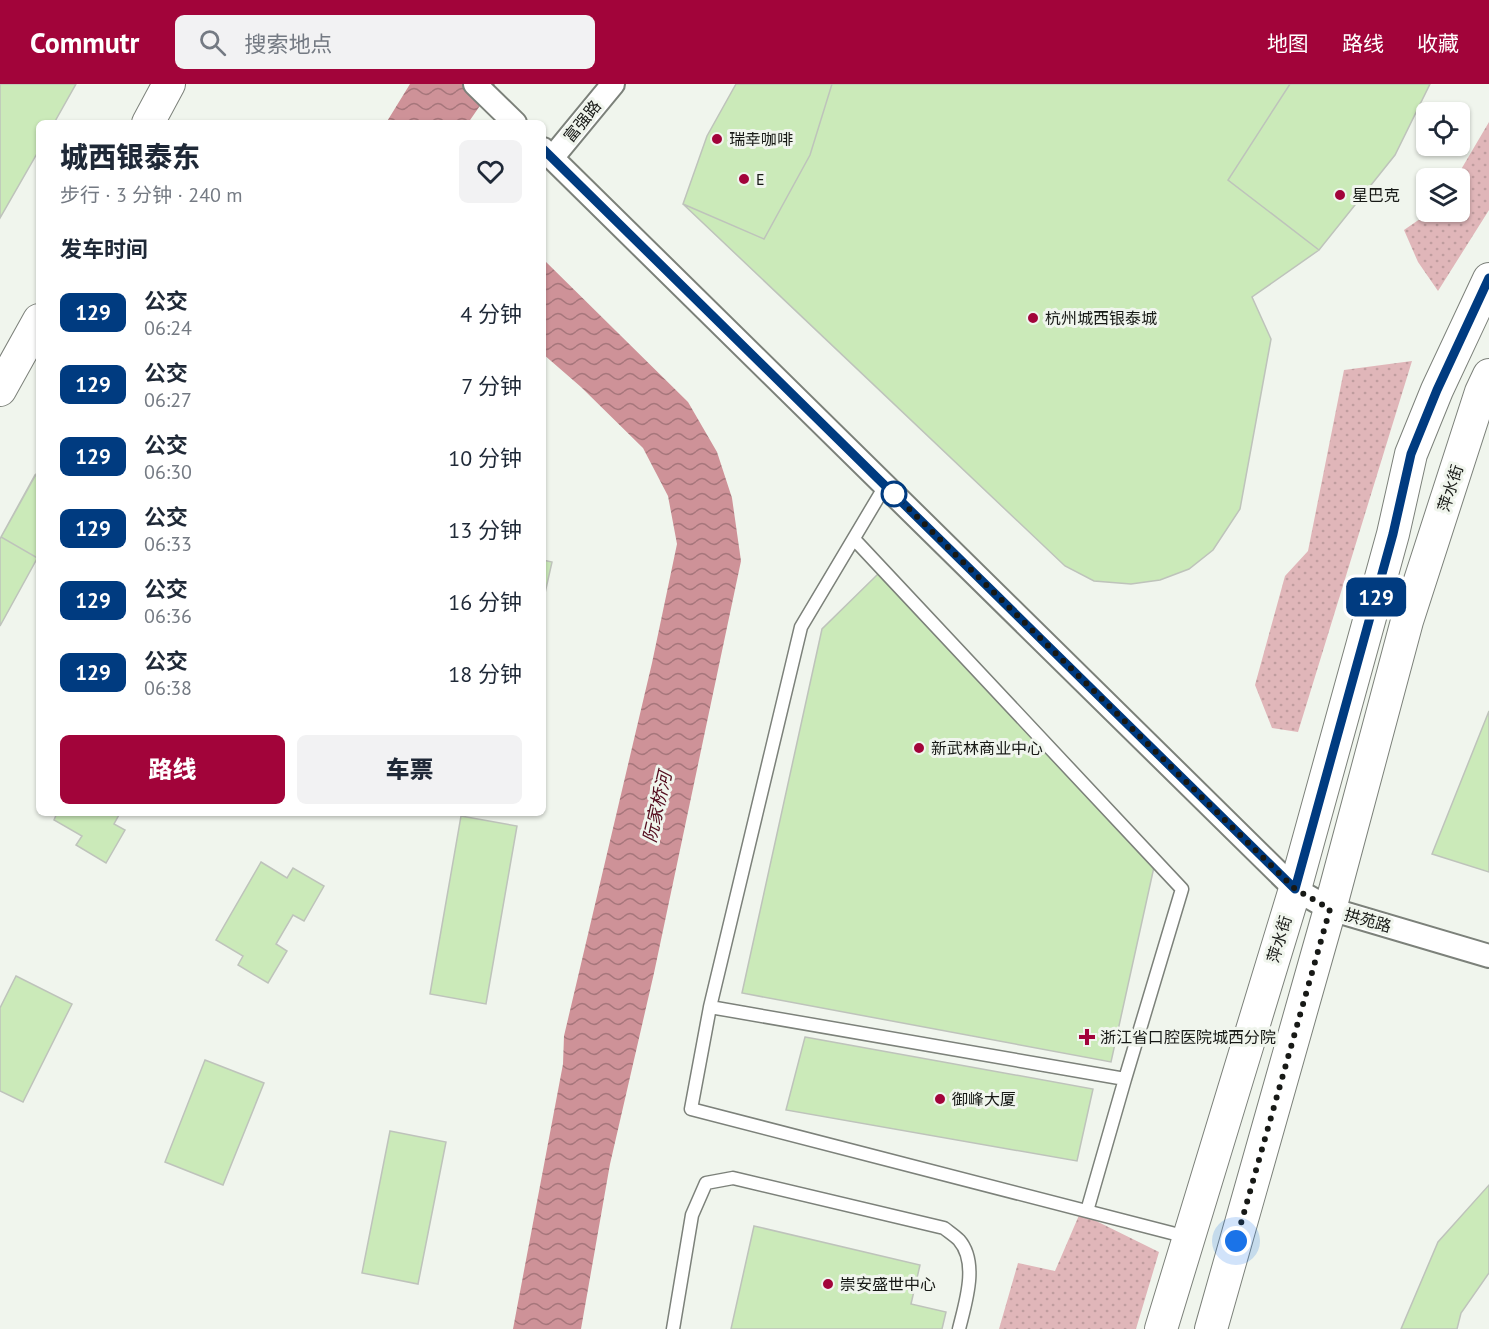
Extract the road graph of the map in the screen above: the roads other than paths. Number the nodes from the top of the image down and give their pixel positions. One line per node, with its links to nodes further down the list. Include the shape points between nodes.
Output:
1 (170, 84): 4 (main road)
2 (475, 84): 5 (street)
3 (613, 84): 6 (street, 富强路)
4 (150, 120)
5 (513, 120)
6 (548, 154): 11 (street, 拱苑路)
7 (1489, 279): 13 (main road, 萍水街, via 1411,454 1393,534)
8 (36, 325): 10 (main road)
9 (1489, 375): 14 (main road, 萍水街, via 1407,621)
10 (0, 390)
11 (885, 486): 12 (lane); 13 (street, 拱苑路)
12 (854, 539): 16 (lane, via 801,627); 17 (lane, via 1182,889)
13 (1295, 889): 14 (street, 拱苑路); 22 (main road, 萍水街)
14 (1330, 909): 15 (street, 拱苑路); 23 (main road, 萍水街)
15 (1489, 956)
16 (710, 1007): 17 (lane); 18 (lane, via 692,1109)
17 (1125, 1079): 18 (lane)
18 (1088, 1211): 19 (lane)
19 (1187, 1237)
20 (673, 1329): 21 (lane, via 692,1215 706,1183 733,1178 944,1228 961,1241 969,1266)
21 (959, 1329)
22 (1161, 1329)
23 (1211, 1329)

